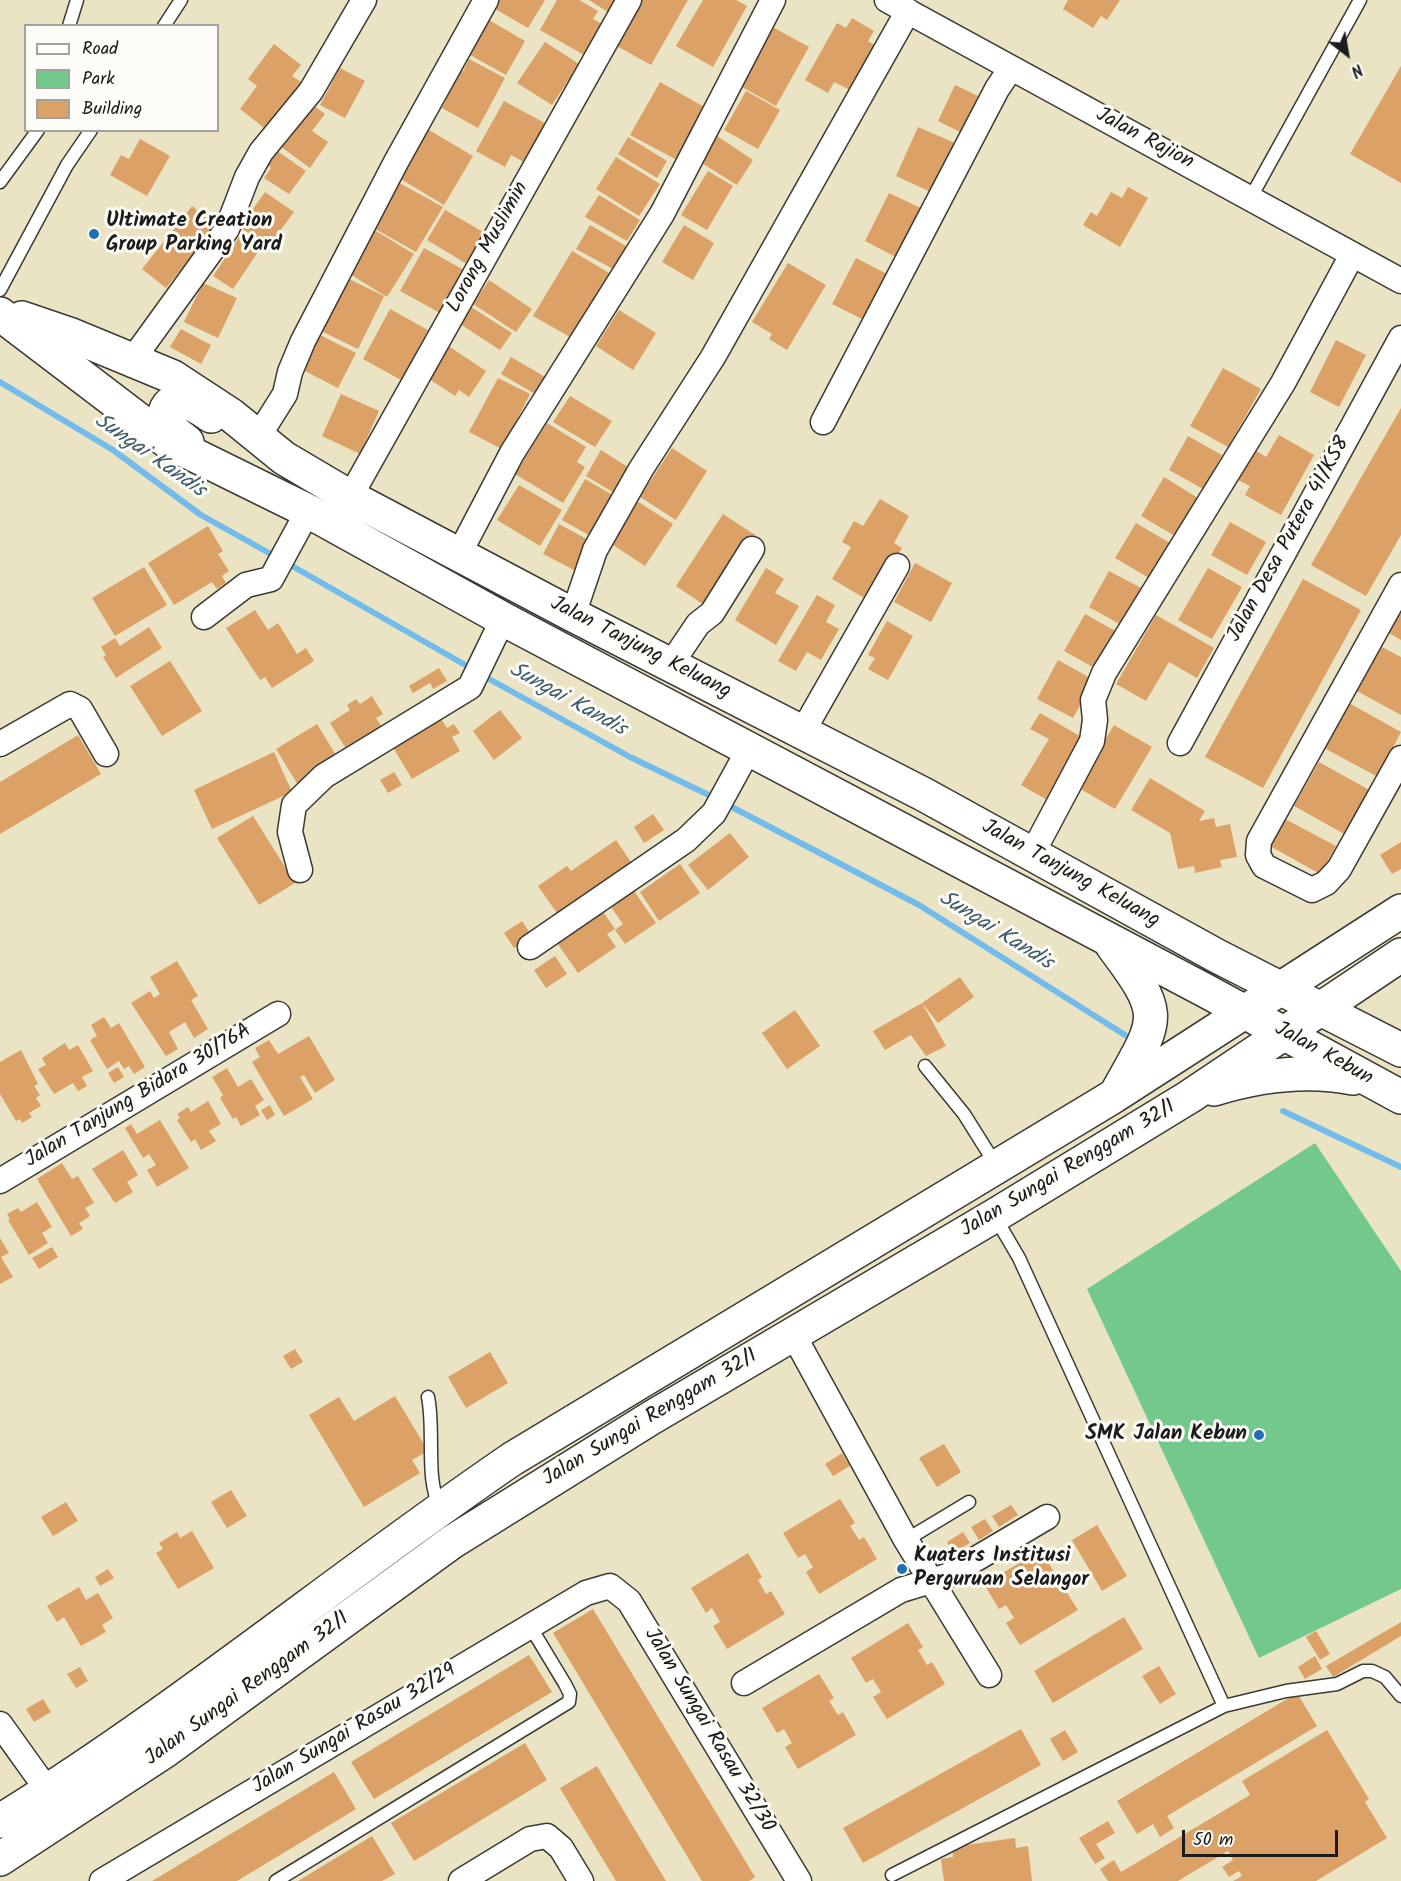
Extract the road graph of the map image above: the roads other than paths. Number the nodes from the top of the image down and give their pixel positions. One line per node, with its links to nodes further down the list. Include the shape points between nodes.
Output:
1 (76, 0): 9 (lane)
2 (181, 0): 10 (lane)
3 (364, 0): 21 (street, via 311,91 261,152 227,229)
4 (486, 0): 23 (street, via 391,172 303,341 285,394)
5 (629, 0): 25 (street, Lorong Muslimin)
6 (773, 0): 28 (street, via 662,214 512,453)
7 (1360, 0): 15 (lane)
8 (897, 6): 11 (street, Jalan Rajion); 31 (street, via 713,357 641,469 595,550)
9 (70, 24)
10 (165, 24)
11 (1011, 68): 15 (street, Jalan Rajion); 22 (street, via 991,99)
12 (37, 132): 14 (lane)
13 (90, 132): 18 (lane, via 67,165)
14 (0, 182)
15 (1255, 190): 16 (street, Jalan Rajion)
16 (1352, 255): 17 (street, Jalan Rajion); 41 (street, via 1282,382 1104,673 1093,700 1092,741)
17 (1401, 281)
18 (0, 290)
19 (0, 312): 21 (main road, Jalan Tanjung Keluang); 24 (main road, Jalan Tanjung Keluang, via 168,442)
20 (1401, 340): 36 (street, Jalan Desa Putera 41/KS8)
21 (133, 360): 23 (main road, Jalan Tanjung Keluang, via 172,377)
22 (823, 422)
23 (258, 437): 24 (main road, via 232,432 191,403 179,400 164,412 164,424); 25 (main road, Jalan Tanjung Keluang, via 284,458)
24 (238, 477): 26 (main road, Jalan Tanjung Keluang)
25 (350, 497): 28 (main road, Jalan Tanjung Keluang)
26 (302, 525): 32 (street, via 271,579 246,585); 33 (main road, Jalan Tanjung Keluang)
27 (752, 549): 34 (street, via 712,613 698,624)
28 (459, 554): 31 (main road, Jalan Tanjung Keluang)
29 (897, 566): 35 (street)
30 (1401, 585): 40 (street, via 1259,841 1258,855 1264,866 1312,890 1326,883 1339,869)
31 (573, 615): 34 (main road, Jalan Tanjung Keluang)
32 (204, 617)
33 (499, 629): 38 (main road, Jalan Tanjung Keluang); 42 (street, via 470,687 324,776 294,805 290,832)
34 (671, 664): 35 (main road, Jalan Tanjung Keluang)
35 (803, 731): 41 (main road, Jalan Tanjung Keluang)
36 (1180, 743)
37 (0, 744): 39 (street, via 70,704 80,709)
38 (749, 749): 44 (main road, Jalan Tanjung Keluang); 45 (street, via 714,813 686,840)
39 (105, 754)
40 (1401, 758)
41 (1032, 854): 47 (main road, Jalan Tanjung Keluang)
42 (300, 870)
43 (1401, 911): 47 (main road, Jalan Sungai Renggam 32/1)
44 (1107, 939): 49 (main road, Jalan Tanjung Keluang); 55 (main road, via 1140,983 1151,1005 1150,1034)
45 (530, 947)
46 (1401, 955): 48 (main road, Jalan Sungai Renggam 32/1)
47 (1283, 988): 48 (main road, Jalan Kebun); 49 (main road, Jalan Sungai Renggam 32/1)
48 (1322, 1008): 51 (main road, Jalan Sungai Renggam 32/1); 52 (main road, Jalan Kebun)
49 (1246, 1012): 51 (main road, Jalan Kebun); 55 (main road, Jalan Sungai Renggam 32/1)
50 (278, 1014): 59 (street, Jalan Tanjung Bidara 30/76A)
51 (1284, 1033): 54 (main road, Jalan Kebun); 56 (main road, Jalan Sungai Renggam 32/1)
52 (1401, 1050)
53 (926, 1066): 58 (lane, via 964,1114)
54 (1372, 1082): 56 (main road, via 1329,1074 1288,1073); 57 (main road, Jalan Kebun)
55 (1114, 1096): 58 (main road, Jalan Sungai Renggam 32/1)
56 (1190, 1097): 60 (main road, Jalan Sungai Renggam 32/1)
57 (1401, 1097)
58 (996, 1166): 64 (main road, Jalan Sungai Renggam 32/1, via 512,1459)
59 (0, 1181)
60 (994, 1216): 61 (main road, Jalan Sungai Renggam 32/1); 75 (lane, via 1011,1242)
61 (793, 1334): 66 (street); 70 (main road, Jalan Sungai Renggam 32/1, via 470,1530)
62 (428, 1397): 64 (lane, via 433,1418 433,1494)
63 (969, 1502): 66 (lane)
64 (441, 1508): 69 (main road, Jalan Sungai Renggam 32/1)
65 (1047, 1517): 67 (street)
66 (906, 1540): 67 (street)
67 (931, 1582): 72 (street); 73 (street, via 901,1590)
68 (610, 1586): 71 (street, Jalan Sungai Rasau 32/29, via 586,1593); 85 (street, Jalan Sungai Rasau 32/30, via 629,1601)
69 (330, 1589): 70 (main road); 77 (main road, Jalan Sungai Renggam 32/1, via 147,1724)
70 (349, 1617): 79 (main road, Jalan Sungai Renggam 32/1, via 165,1751)
71 (530, 1626): 81 (street, Jalan Sungai Rasau 32/29); 82 (lane, via 565,1684 569,1702)
72 (989, 1675)
73 (744, 1683)
74 (1401, 1696): 75 (lane, via 1385,1677 1363,1671 1337,1684 1286,1690)
75 (1224, 1706): 80 (lane)
76 (0, 1724): 77 (street)
77 (48, 1791): 78 (main road, Jalan Sungai Renggam 32/1)
78 (0, 1821)
79 (0, 1859)
80 (892, 1875)
81 (102, 1881)
82 (276, 1881)
83 (461, 1881): 84 (street, via 530,1839 547,1836 561,1848)
84 (581, 1881)
85 (799, 1881)

